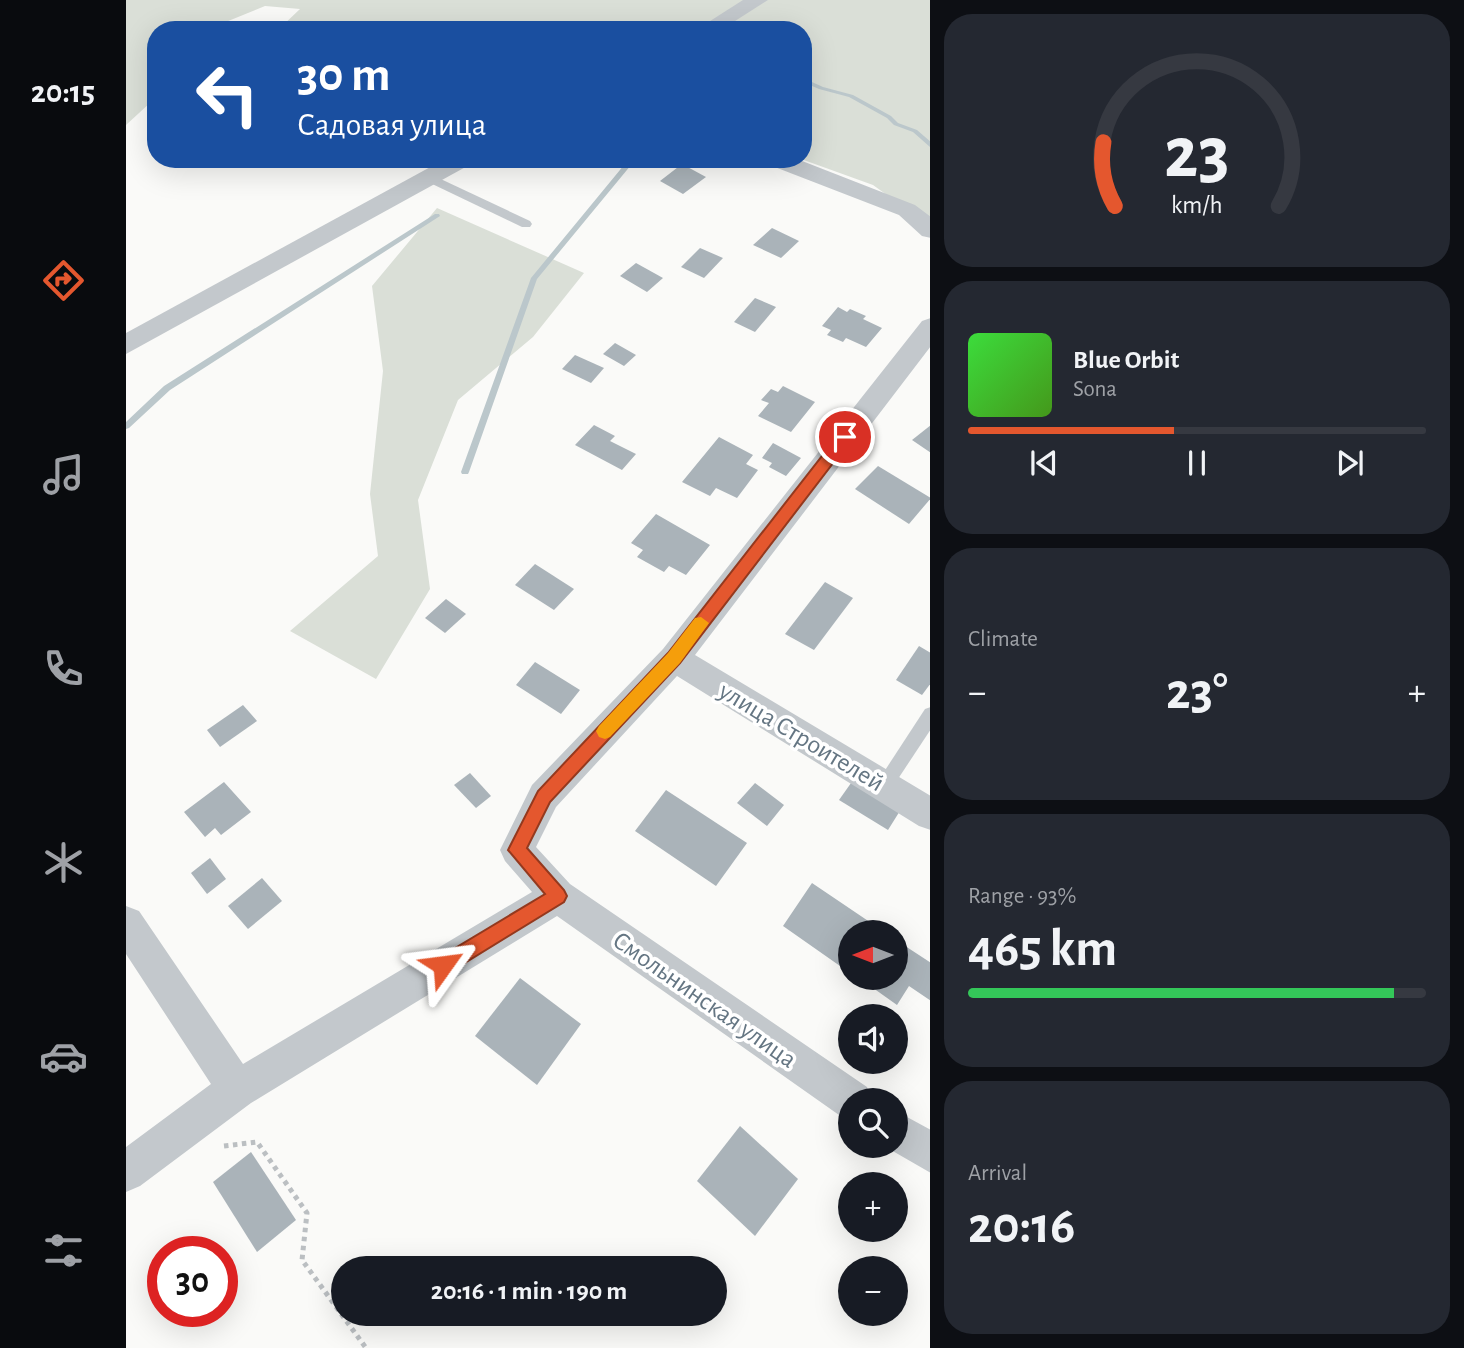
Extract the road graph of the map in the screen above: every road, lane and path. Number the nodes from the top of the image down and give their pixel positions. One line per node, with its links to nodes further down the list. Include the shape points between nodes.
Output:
1 (758, 0): 2 (street)
2 (722, 21)
3 (447, 168): 5 (street)
4 (798, 168): 7 (street, via 908,210)
5 (430, 178): 6 (lane); 9 (street)
6 (526, 224)
7 (930, 230)
8 (930, 327): 10 (street)
9 (126, 345)
10 (674, 658): 12 (street, улица Строителей); 14 (street, Смольнинская улица, via 544,796 517,850)
11 (930, 714): 12 (lane)
12 (884, 786): 13 (street, улица Строителей)
13 (930, 815)
14 (558, 896): 16 (street); 17 (street, Смольнинская улица)
15 (126, 923): 16 (street)
16 (237, 1090): 21 (street)
17 (838, 1091)
18 (908, 1139): 20 (street)
19 (224, 1146): 22 (path, via 257,1142 307,1213 302,1260)
20 (930, 1154)
21 (126, 1172)
22 (366, 1348)

